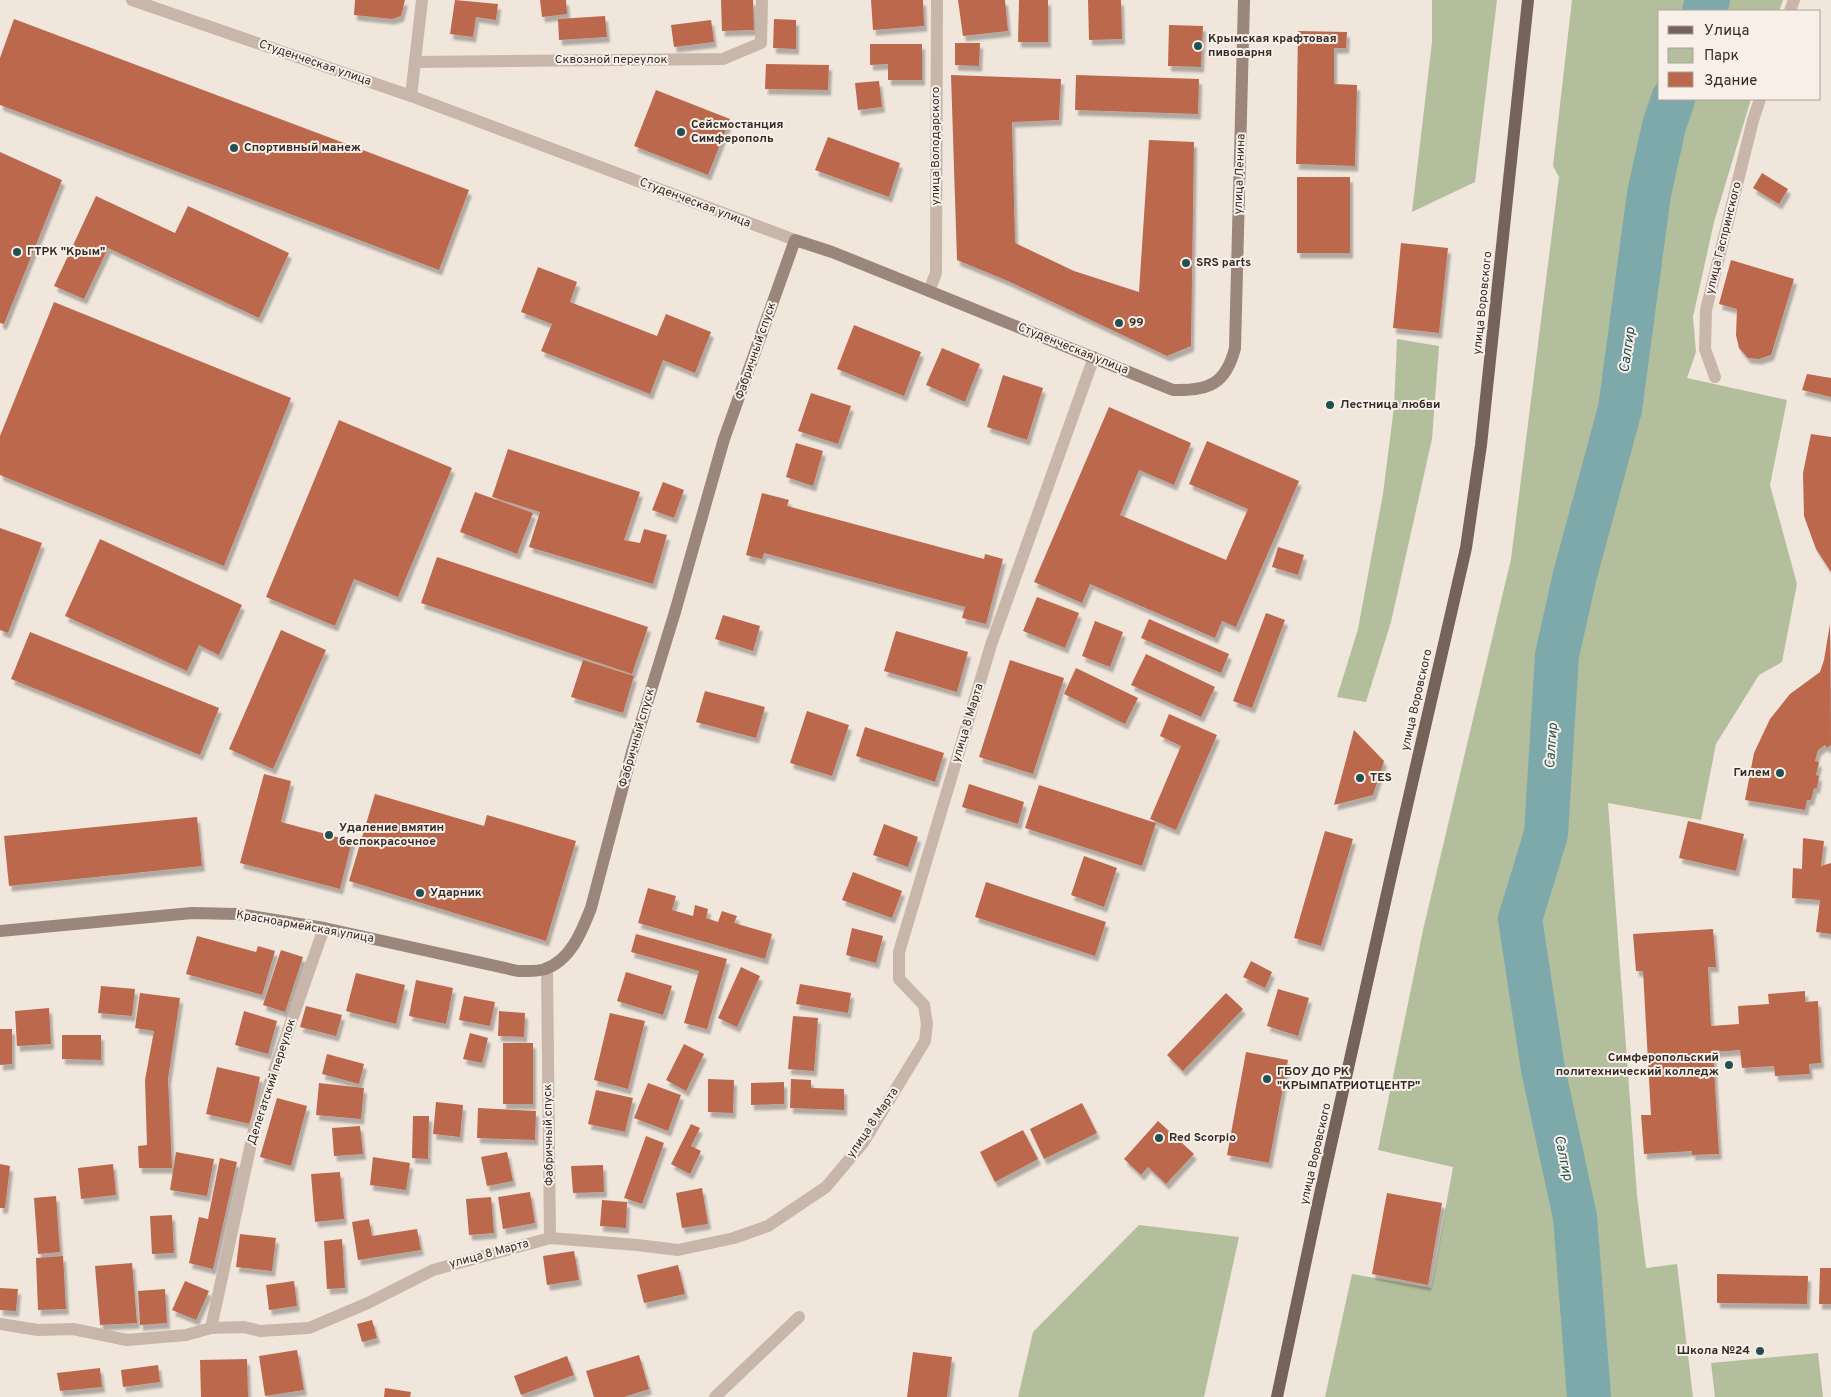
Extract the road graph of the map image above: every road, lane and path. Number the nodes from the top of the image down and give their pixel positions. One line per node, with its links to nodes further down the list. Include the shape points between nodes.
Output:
1 (132, 0): 7 (street, Студенческая улица)
2 (422, 0): 8 (street)
3 (762, 0): 8 (street, Сквозной переулок, via 761,43 723,60)
4 (936, 0): 12 (street, улица Володарского, via 936,273)
5 (1244, 0): 13 (main road, улица Ленина)
6 (1528, 0): 24 (main road, улица Воровского, via 1482,445 1466,548)
7 (164, 6): 9 (street, Студенческая улица)
8 (415, 62): 9 (street)
9 (412, 96): 11 (street, Студенческая улица)
10 (1760, 100): 15 (street, улица Гаспринского, via 1706,310 1705,349)
11 (795, 240): 12 (main road, Студенческая улица); 18 (main road, Фабричный спуск, via 724,439 632,752 591,908 574,946)
12 (929, 291): 14 (main road, Студенческая улица)
13 (1235, 348): 14 (main road, Студенческая улица, via 1231,363 1219,380 1207,388 1191,391 1173,390)
14 (1094, 357): 19 (street, улица 8 Марта, via 991,644 899,952 898,979 924,1005 927,1024 925,1041 902,1080 862,1143 826,1187 768,1226 734,1238 678,1250)
15 (1715, 377)
16 (324, 928): 17 (main road, Красноармейская улица, via 238,914 192,913); 18 (main road, Красноармейская улица, via 518,971); 22 (street, Делегатский переулок, via 255,1125)
17 (0, 931)
18 (547, 969): 19 (street, Фабричный спуск)
19 (550, 1238): 22 (street, улица 8 Марта, via 433,1270 309,1328 260,1331 244,1327)
20 (799, 1317): 23 (street)
21 (0, 1324): 22 (street, улица 8 Марта, via 38,1330 73,1329 127,1340 186,1336)
22 (211, 1328)
23 (715, 1397)
24 (1277, 1397)

